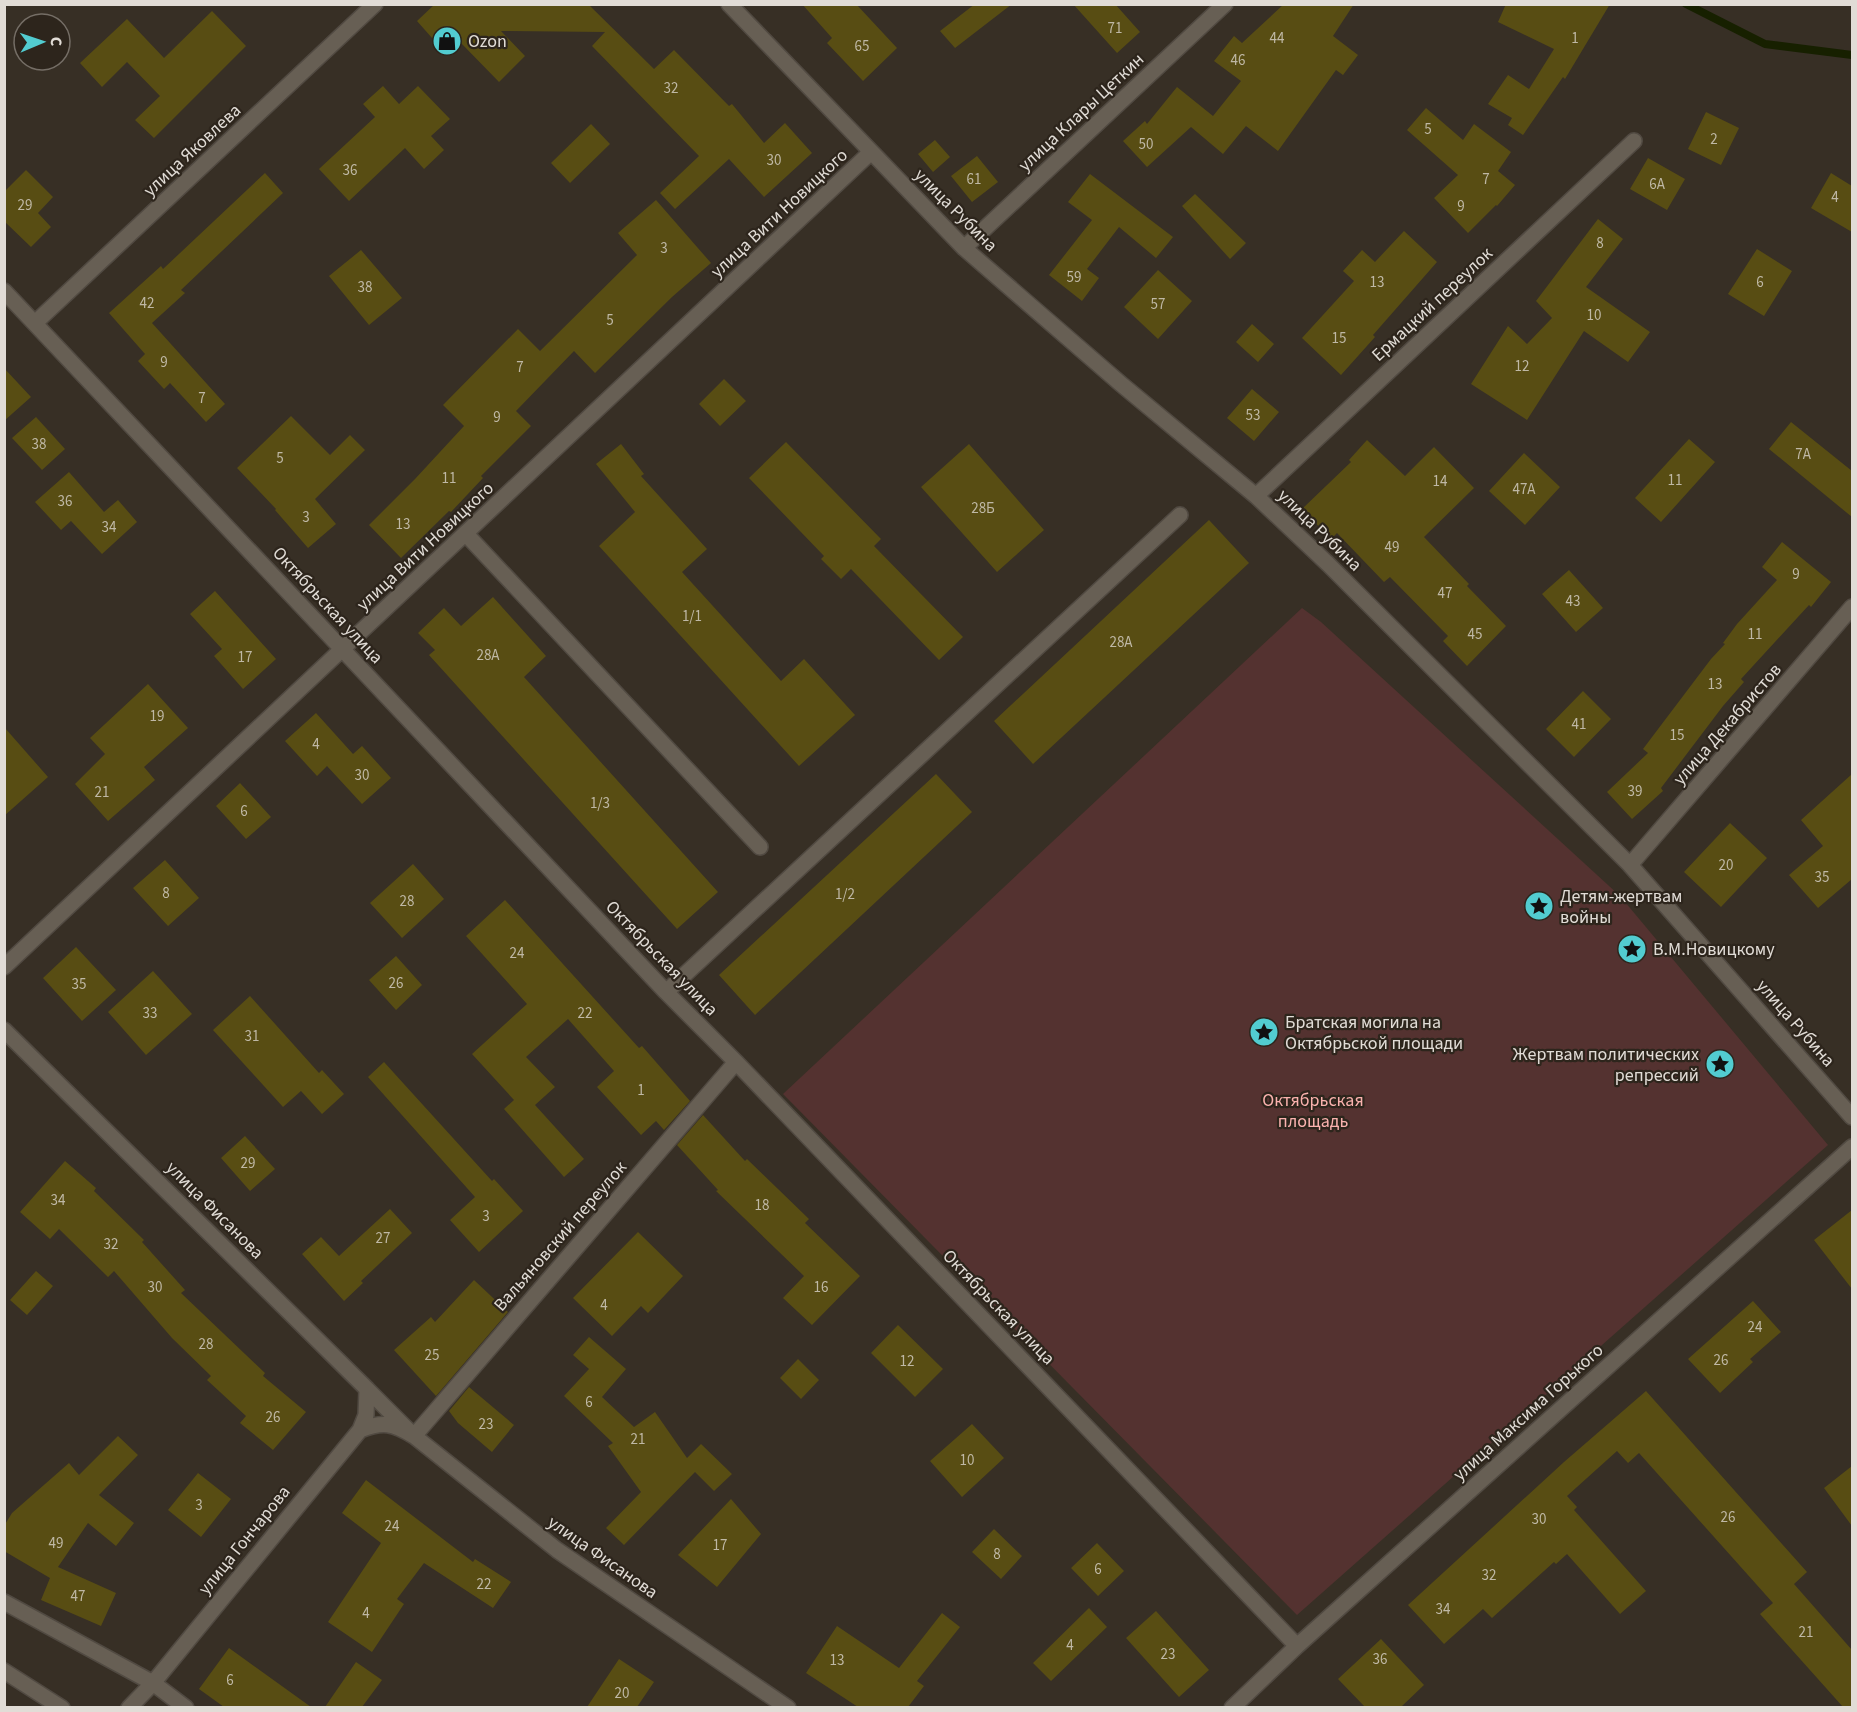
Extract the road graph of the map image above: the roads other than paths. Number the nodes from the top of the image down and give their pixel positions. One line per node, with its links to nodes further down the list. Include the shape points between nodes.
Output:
1 (375, 4): 8 (street, улица Яковлева)
2 (729, 4): 5 (street, улица Рубина)
3 (1225, 4): 6 (street, улица Клары Цеткин)
4 (1634, 141): 9 (street, Ермацкий переулок)
5 (871, 152): 6 (street, улица Рубина); 11 (street, улица Вити Новицкого)
6 (964, 248): 9 (street, улица Рубина)
7 (4, 291): 8 (street, Октябрьская улица)
8 (35, 323): 13 (street, Октябрьская улица)
9 (1256, 496): 15 (street, улица Рубина)
10 (1179, 515): 17 (street)
11 (466, 534): 13 (street, улица Вити Новицкого); 14 (street)
12 (1852, 607): 15 (street, улица Декабристов)
13 (344, 650): 16 (street, улица Вити Новицкого); 17 (street, Октябрьская улица)
14 (760, 847)
15 (1630, 865): 20 (street, улица Рубина)
16 (4, 967)
17 (666, 992): 19 (street, Октябрьская улица)
18 (4, 1030): 22 (street, улица Фисанова)
19 (736, 1062): 24 (street, Вальяновский переулок); 26 (street, Октябрьская улица)
20 (1852, 1117)
21 (1852, 1147): 26 (street, улица Максима Горького)
22 (368, 1389): 23 (street, via 366,1415); 24 (street, улица Фисанова)
23 (360, 1430): 24 (street, via 374,1424 389,1424); 28 (street, улица Гончарова)
24 (408, 1432): 32 (street, улица Фисанова, via 557,1550)
25 (4, 1602): 28 (street)
26 (1297, 1646): 33 (street, улица Максима Горького)
27 (4, 1671): 29 (street)
28 (153, 1683): 30 (street, улица Гончарова); 31 (street)
29 (62, 1707)
30 (129, 1707)
31 (186, 1707)
32 (788, 1707)
33 (1232, 1707)

